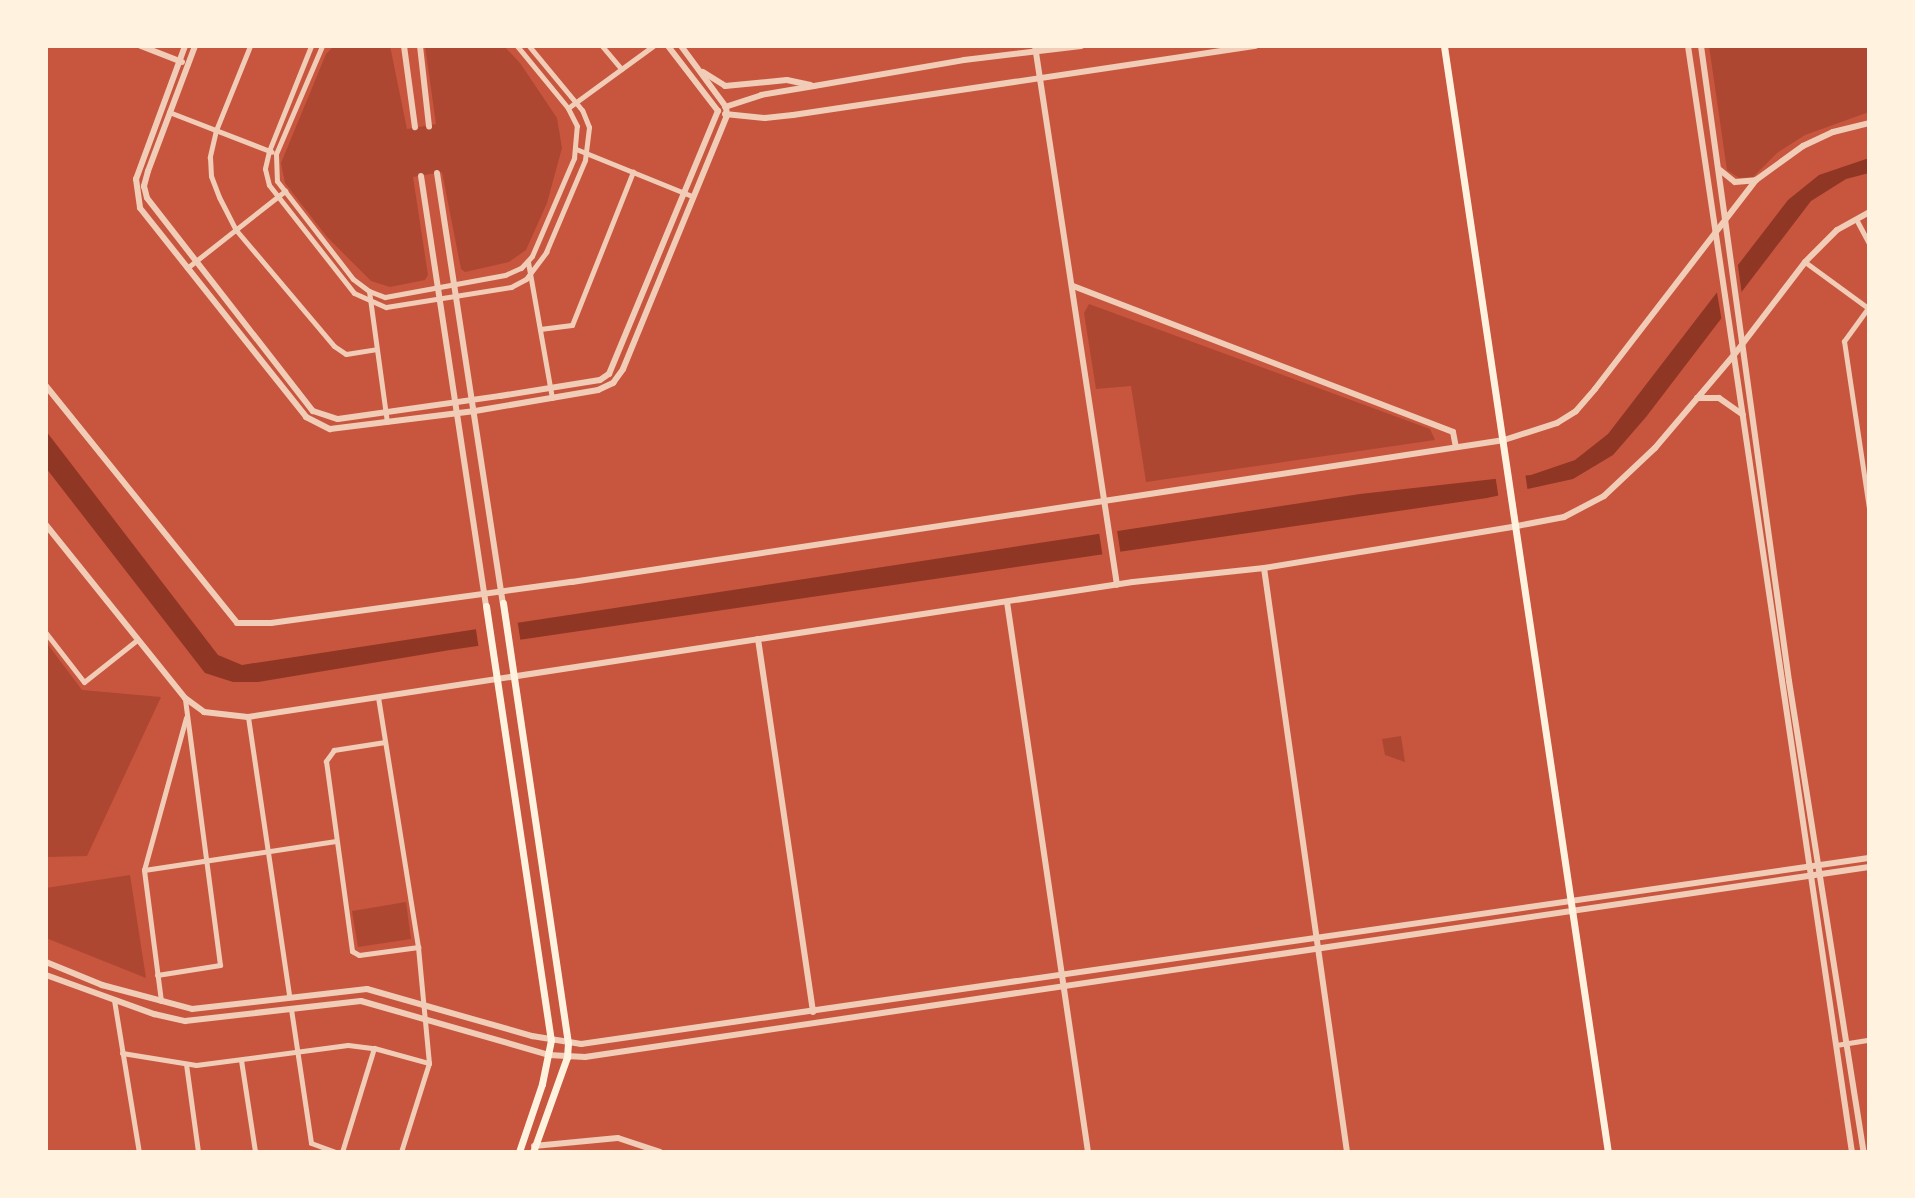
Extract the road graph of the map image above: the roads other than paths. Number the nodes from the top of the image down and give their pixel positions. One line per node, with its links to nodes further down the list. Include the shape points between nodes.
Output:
1 (141, 46): 22 (street)
2 (173, 46): 19 (street)
3 (250, 46): 37 (street)
4 (311, 46): 39 (street)
5 (322, 46): 41 (street)
6 (404, 46): 36 (street)
7 (420, 46): 35 (street)
8 (517, 46): 29 (street)
9 (529, 46): 28 (street)
10 (602, 46): 25 (street)
11 (653, 46): 25 (street)
12 (668, 46): 31 (street)
13 (681, 46): 24 (street)
14 (1081, 46): 20 (street)
15 (1256, 46): 26 (street)
16 (1444, 46): 85 (main road)
17 (1688, 46): 55 (street)
18 (1701, 46): 42 (street)
19 (184, 48): 21 (street); 22 (street)
20 (1036, 49): 26 (street); 27 (street)
21 (193, 50): 23 (street)
22 (179, 61): 23 (street); 30 (street)
23 (187, 64): 33 (street)
24 (695, 65): 27 (street, via 725,86 787,80); 32 (street)
25 (621, 69): 28 (street)
26 (1040, 76): 32 (street, via 793,115 765,118); 63 (street)
27 (814, 86): 32 (street, via 761,95)
28 (576, 103): 29 (street); 40 (street, via 589,127)
29 (568, 108): 38 (street, via 577,126)
30 (163, 109): 33 (street); 60 (street, via 135,193 140,208)
31 (718, 111): 32 (street); 48 (street)
32 (727, 111): 49 (street)
33 (171, 113): 37 (street); 58 (street, via 144,186 154,210)
34 (1869, 123): 46 (street, via 1803,146)
35 (429, 126)
36 (415, 127)
37 (216, 130): 39 (street); 54 (street, via 211,176)
38 (576, 149): 40 (street); 57 (street)
39 (269, 151): 41 (street); 50 (street, via 265,169)
40 (587, 153): 43 (street); 61 (street, via 546,252)
41 (276, 154): 47 (street, via 277,181)
42 (1718, 166): 46 (street, via 1728,179); 53 (street)
43 (633, 172): 48 (street); 70 (street, via 572,325)
44 (437, 173): 62 (street)
45 (421, 176): 64 (street)
46 (1756, 180): 53 (street)
47 (285, 191): 50 (street); 65 (street, via 353,279)
48 (685, 193): 49 (street); 75 (street, via 615,366 600,380)
49 (692, 196): 76 (street, via 623,369 613,383 598,390)
50 (276, 198): 54 (street); 68 (street, via 354,293)
51 (1869, 212): 52 (street)
52 (1855, 218): 56 (street); 59 (street)
53 (1723, 223): 55 (street); 71 (street)
54 (236, 230): 58 (street); 72 (street, via 334,346 346,354)
55 (1716, 233): 73 (street); 85 (street, via 1576,411 1557,423)
56 (1869, 243)
57 (527, 261): 61 (street); 62 (street, via 505,275)
58 (195, 262): 60 (street); 81 (street, via 313,411 338,419)
59 (1805, 262): 69 (street); 71 (street)
60 (187, 268): 84 (street, via 306,417 330,429)
61 (530, 274): 66 (street, via 511,287); 70 (street)
62 (455, 286): 64 (street); 66 (street)
63 (1073, 286): 88 (street, via 1453,432); 89 (street)
64 (440, 289): 65 (street, via 385,297); 67 (street)
65 (369, 291): 68 (street)
66 (457, 297): 67 (street); 78 (street)
67 (441, 299): 68 (street, via 386,307); 79 (street)
68 (370, 302): 72 (street)
69 (1868, 307): 87 (street, via 1844,341)
70 (540, 329): 75 (street)
71 (1743, 342): 73 (street); 114 (street)
72 (377, 349): 81 (street)
73 (1734, 355): 77 (street); 83 (street)
74 (46, 386): 96 (street, via 237,623)
75 (550, 388): 76 (street); 78 (street)
76 (552, 398): 80 (street)
77 (1697, 398): 83 (street, via 1719,398); 91 (street, via 1604,496 1564,517)
78 (473, 401): 79 (street); 80 (street)
79 (457, 403): 81 (street); 82 (street)
80 (475, 411): 82 (street); 95 (street)
81 (386, 412): 84 (street)
82 (458, 414): 84 (street); 96 (street)
83 (1743, 415): 115 (street)
84 (387, 422)
85 (1504, 440): 88 (street); 91 (main road)
86 (1869, 444): 87 (street)
87 (1860, 445): 90 (street)
88 (1456, 447): 89 (street)
89 (1105, 500): 94 (street); 95 (street)
90 (1869, 508)
91 (1517, 526): 93 (street); 120 (main road)
92 (47, 530): 102 (street)
93 (1264, 568): 94 (street); 122 (street)
94 (1117, 585): 97 (street)
95 (502, 592): 96 (street); 98 (street)
96 (483, 594): 99 (street)
97 (1007, 602): 101 (street); 128 (street)
98 (503, 603): 103 (main road)
99 (486, 606): 104 (main road)
100 (46, 633): 102 (street, via 84,682)
101 (758, 639): 103 (street); 135 (street)
102 (137, 640): 106 (street)
103 (516, 676): 104 (street); 140 (main road)
104 (497, 679): 105 (street); 138 (main road)
105 (378, 697): 108 (street); 109 (street)
106 (185, 698): 107 (street); 108 (street, via 204,712)
107 (187, 714): 113 (street); 117 (street)
108 (248, 717): 111 (street)
109 (385, 742): 110 (street, via 334,750 326,761); 123 (street)
110 (336, 841): 111 (street); 123 (street, via 352,951 359,955)
111 (268, 852): 113 (street); 130 (street)
112 (1869, 858): 114 (street)
113 (208, 860): 117 (street); 127 (street, via 220,965)
114 (1819, 864): 115 (street); 118 (street)
115 (1809, 866): 119 (street); 120 (street)
116 (1869, 867): 118 (street)
117 (144, 870): 127 (street)
118 (1821, 874): 119 (street); 141 (street)
119 (1810, 876): 121 (street); 142 (street)
120 (1572, 900): 121 (main road); 122 (street)
121 (1573, 910): 124 (street); 161 (main road)
122 (1317, 937): 124 (street); 128 (street)
123 (418, 947): 133 (street)
124 (1318, 947): 129 (street); 160 (street)
125 (46, 962): 132 (street)
126 (46, 975): 131 (street)
127 (157, 975): 132 (street)
128 (1061, 976): 129 (street); 135 (street)
129 (1062, 984): 137 (street); 159 (street)
130 (289, 996): 132 (street, via 225,1008 192,1009); 133 (street, via 367,989)
131 (114, 1000): 134 (street, via 185,1021); 145 (street)
132 (161, 1002)
133 (424, 1003): 136 (street); 138 (street)
134 (291, 1008): 136 (street, via 361,1001); 144 (street)
135 (813, 1011): 137 (street); 140 (street)
136 (426, 1019): 146 (street); 149 (street)
137 (815, 1020): 147 (street)
138 (551, 1040): 140 (street); 146 (main road)
139 (1869, 1040): 141 (street)
140 (568, 1043): 147 (main road)
141 (1848, 1043): 142 (street); 163 (street)
142 (1836, 1045): 162 (street)
143 (374, 1048): 144 (street, via 348,1045); 149 (street); 155 (street)
144 (299, 1052): 148 (street); 155 (street, via 311,1143)
145 (122, 1053): 150 (street); 152 (street)
146 (549, 1055): 147 (street); 157 (main road)
147 (567, 1057): 151 (main road)
148 (241, 1060): 150 (street); 154 (street)
149 (429, 1063): 156 (street)
150 (186, 1064): 153 (street)
151 (534, 1149): 158 (street, via 618,1138)
152 (139, 1152)
153 (198, 1152)
154 (255, 1152)
155 (339, 1152)
156 (401, 1152)
157 (519, 1152)
158 (660, 1152)
159 (1088, 1152)
160 (1347, 1152)
161 (1608, 1152)
162 (1852, 1152)
163 (1864, 1152)

